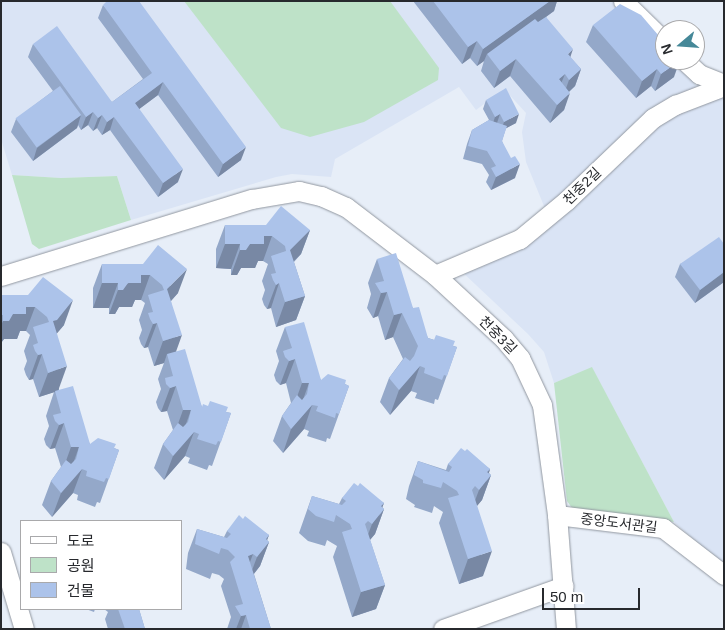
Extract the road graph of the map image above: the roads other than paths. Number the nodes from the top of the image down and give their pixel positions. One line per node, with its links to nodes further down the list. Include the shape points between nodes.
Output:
1 (623, 1): 2 (street)
2 (655, 32)
3 (695, 70): 4 (street)
4 (723, 85): 6 (street, 천중2길, via 653,118 566,201 520,239)
5 (1, 276): 6 (street, 천중3길, via 252,199 299,191 346,207)
6 (434, 276): 7 (street, 천중3길, via 504,338 520,358 542,405)
7 (557, 515): 9 (street, 중앙도서관길, via 663,528); 10 (street, 천중3길)
8 (1, 552): 11 (street)
9 (724, 575)
10 (564, 586): 12 (street); 13 (street, 천중3길)
11 (24, 629)
12 (443, 629)
13 (566, 629)

